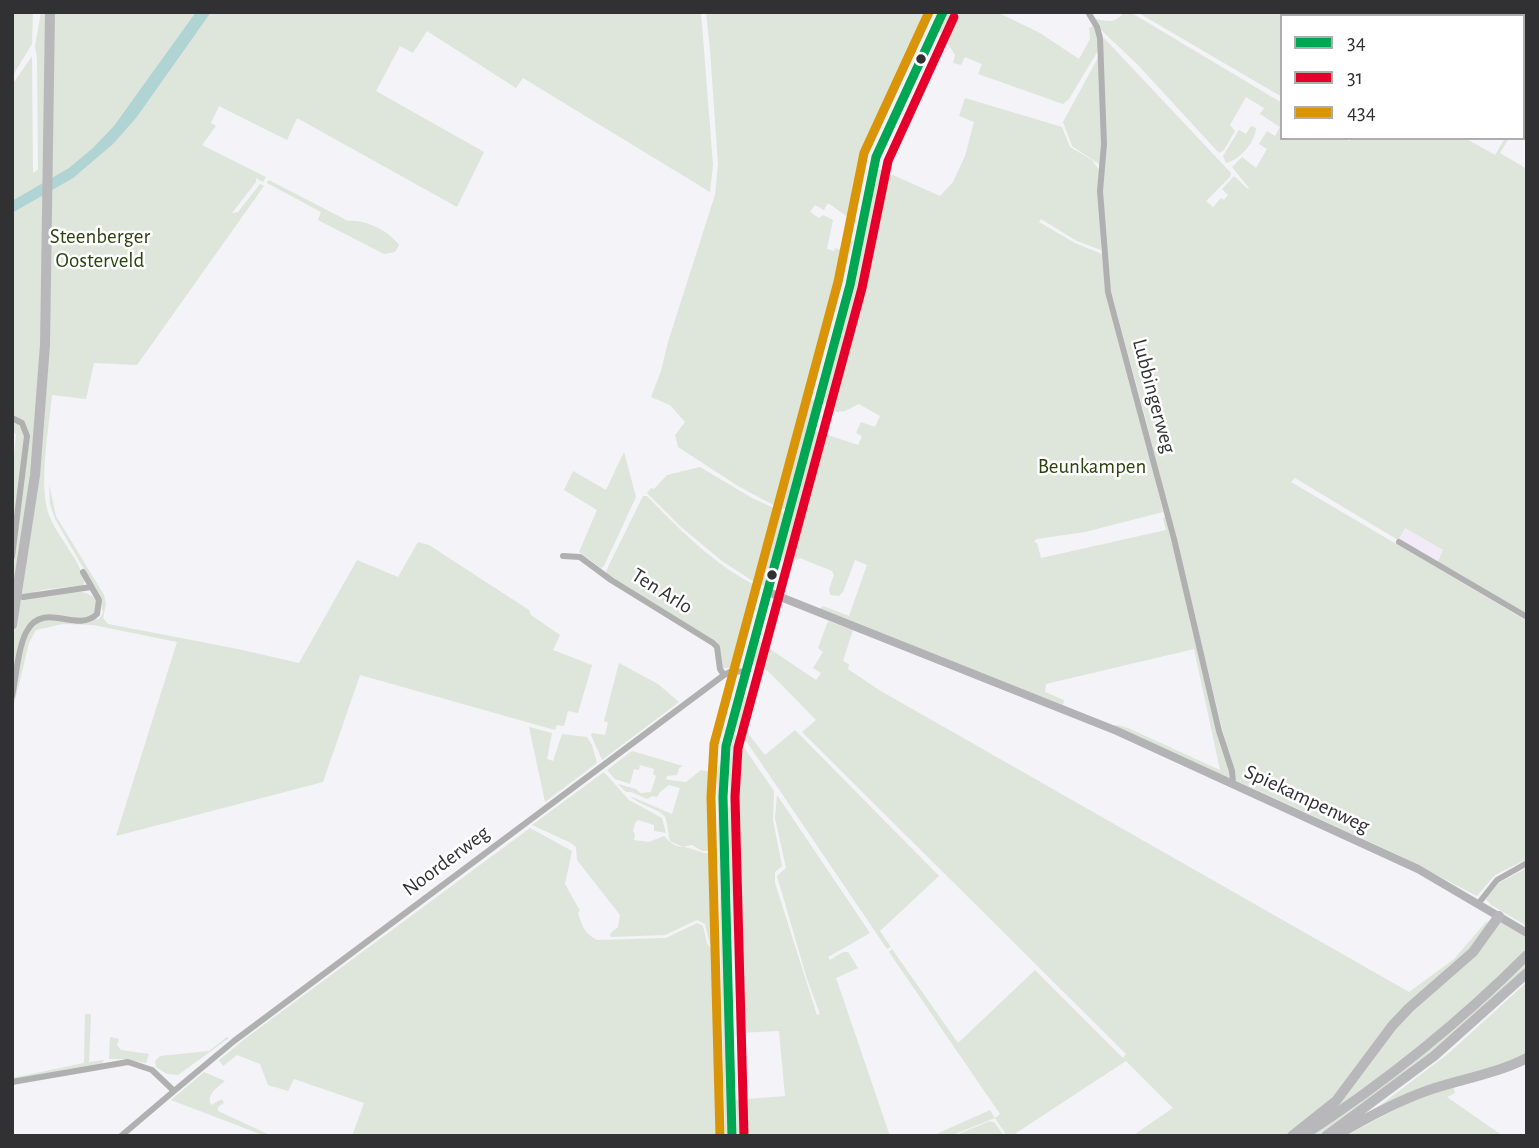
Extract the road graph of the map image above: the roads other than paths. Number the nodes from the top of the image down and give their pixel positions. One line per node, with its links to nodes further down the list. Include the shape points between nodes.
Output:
1 (50, 12): 15 (highway, via 46,325 27,535)
2 (943, 12): 5 (main road)
3 (1088, 12): 19 (street, Lubbingerweg, via 1100,38 1104,144 1100,191 1108,292)
4 (911, 60): 5 (street)
5 (920, 64): 12 (main road, via 876,157 850,285)
6 (12, 418): 9 (street, via 22,423 27,436)
7 (1399, 542): 14 (street)
8 (563, 556): 17 (street, Ten Arlo, via 580,557 713,643)
9 (12, 557)
10 (83, 572): 11 (street)
11 (91, 587): 13 (street); 18 (street, via 100,605 92,619 48,616 28,629)
12 (768, 592): 16 (main road); 19 (main road, Spiekampenweg, via 1060,706)
13 (23, 597)
14 (1527, 617)
15 (12, 625)
16 (746, 672): 17 (street, Noorderweg); 30 (main road, via 723,768)
17 (724, 675): 28 (street, Noorderweg, via 234,1041)
18 (12, 696)
19 (1233, 784): 21 (main road, Spiekampenweg, via 1418,869)
20 (1527, 863): 21 (street, via 1497,880)
21 (1478, 904): 22 (main road, Spiekampenweg)
22 (1499, 916): 23 (main road, Spiekampenweg); 31 (highway, via 1473,953 1398,1020 1336,1101)
23 (1527, 933)
24 (1527, 955): 32 (highway, via 1425,1047)
25 (1527, 973): 33 (highway, via 1434,1056)
26 (1527, 1058): 34 (highway, via 1425,1091)
27 (12, 1082): 28 (street, via 128,1062 152,1070)
28 (174, 1091): 29 (street, Noorderweg)
29 (121, 1136)
30 (732, 1136)
31 (1292, 1136)
32 (1304, 1136)
33 (1326, 1136)
34 (1336, 1136)

